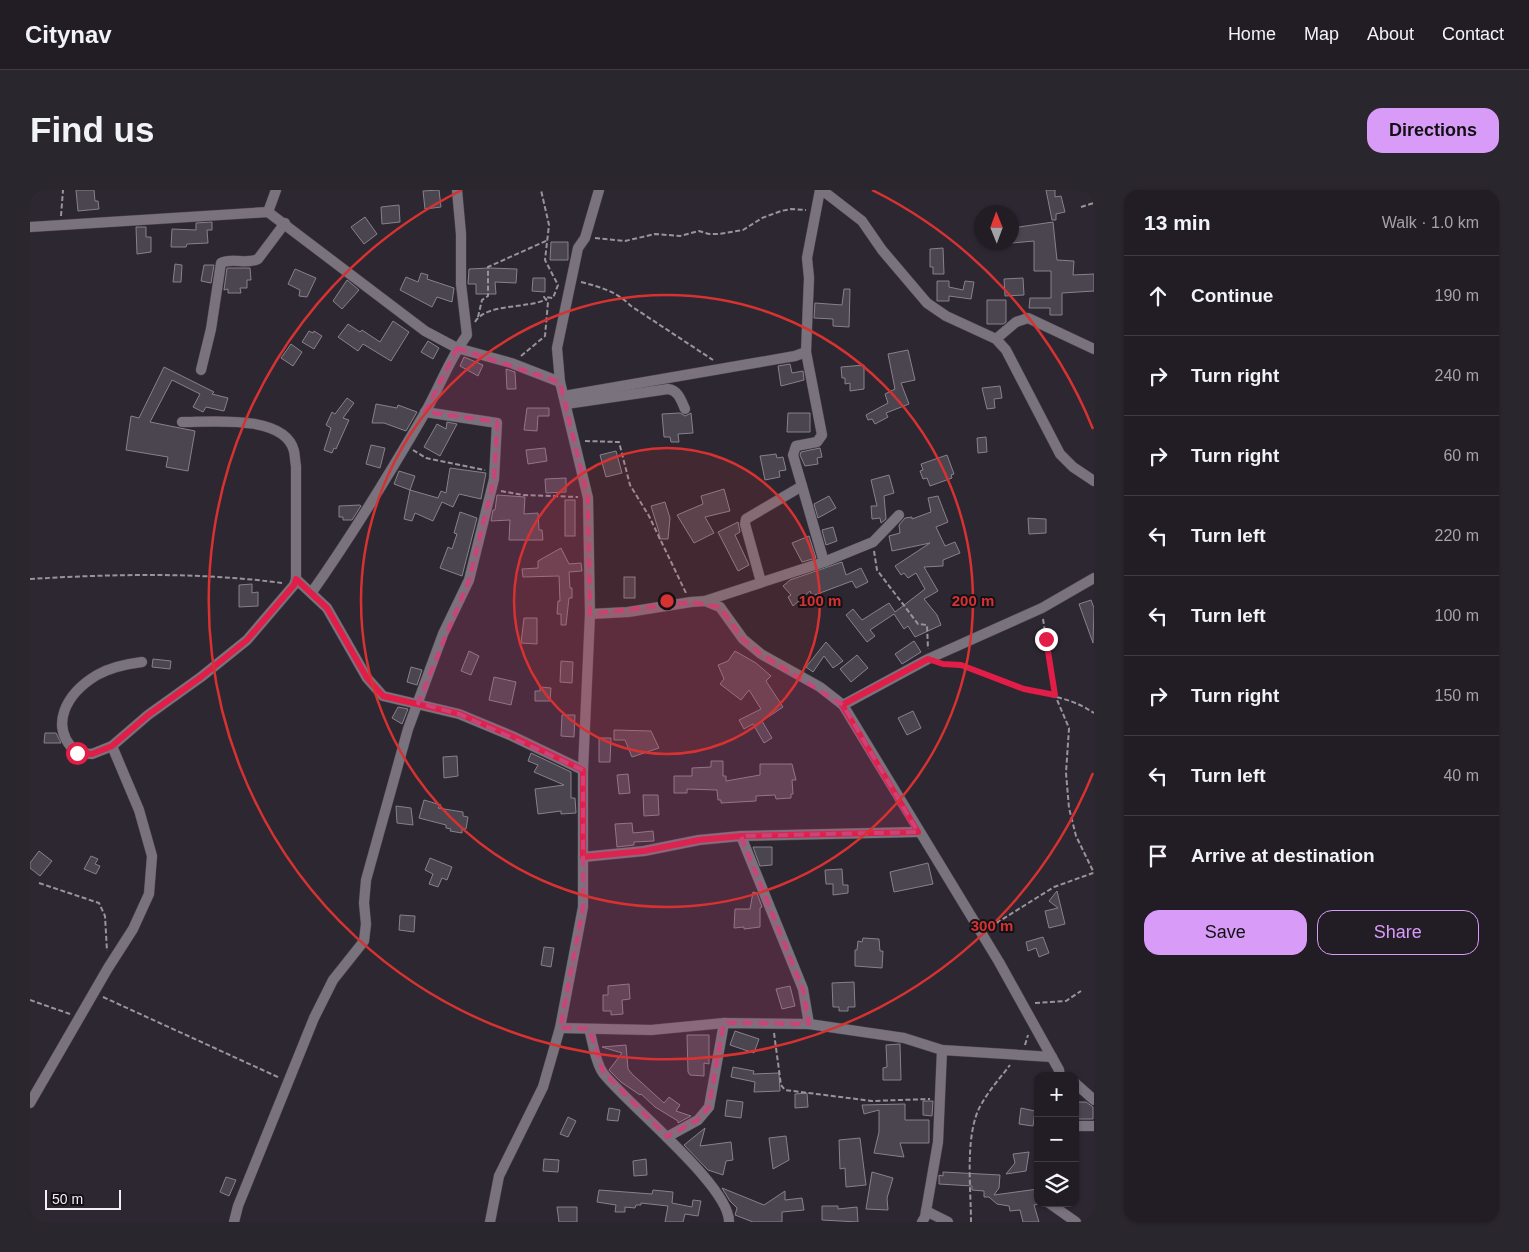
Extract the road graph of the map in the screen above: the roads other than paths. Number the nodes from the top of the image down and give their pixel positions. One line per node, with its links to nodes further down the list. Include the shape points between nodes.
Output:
1 (276, 190): 5 (street)
2 (457, 190): 9 (street, via 461,284 467,334)
3 (599, 190): 13 (street, via 585,238 578,248 556,348)
4 (821, 190): 8 (street, via 862,221 928,304 946,316); 11 (street, via 814,212 808,258)
5 (268, 212): 6 (street); 7 (street)
6 (285, 223): 9 (street, via 425,331); 12 (street, via 258,259 221,263)
7 (30, 227)
8 (996, 338): 10 (street, via 1016,322 1028,318); 18 (street, via 1006,350 1060,454)
9 (457, 348): 13 (street, via 511,363); 16 (street)
10 (1094, 349)
11 (806, 352): 14 (street); 19 (street, via 822,435 817,442 796,446 793,450)
12 (201, 370)
13 (560, 382): 14 (street)
14 (566, 400): 15 (street, via 668,389 678,394); 27 (street, via 588,498)
15 (685, 409)
16 (425, 412): 25 (street, via 353,532); 29 (street, via 496,423 491,490 469,580)
17 (182, 422): 23 (street, via 250,422 267,426 285,436 294,450 296,466)
18 (1094, 481)
19 (802, 486): 21 (street); 24 (street, via 746,519)
20 (899, 514): 21 (street, via 872,542)
21 (824, 562): 24 (street)
22 (1094, 578): 30 (street, via 1042,608 928,659)
23 (295, 582): 25 (street); 31 (street, via 247,640)
24 (761, 582): 26 (street)
25 (312, 592): 29 (street, via 327,608 367,678 383,696)
26 (705, 602): 27 (street); 30 (street, via 720,607 743,639 761,654 820,687)
27 (590, 614): 32 (street)
28 (142, 662): 31 (street, via 120,665 96,675 68,701 61,721 66,743 77,753 92,754)
29 (418, 703): 32 (street, via 460,714); 51 (street, via 366,880 364,942 333,980 314,1018)
30 (842, 705): 33 (street)
31 (112, 746): 45 (street, via 139,810 152,856 149,894 133,929)
32 (583, 770): 35 (street)
33 (918, 832): 34 (street); 41 (street, via 981,932)
34 (741, 836): 35 (street); 37 (street, via 803,989)
35 (583, 857): 38 (street, via 583,907)
36 (724, 1023): 37 (street); 39 (street, via 651,1030); 48 (street, via 709,1107 698,1120)
37 (810, 1024): 40 (street, via 904,1038)
38 (560, 1028): 39 (street); 52 (street, via 542,1087 499,1176)
39 (589, 1029): 48 (street, via 602,1072)
40 (942, 1050): 41 (street); 50 (street, via 938,1142)
41 (1052, 1057): 42 (street)
42 (1061, 1072)
43 (1079, 1087): 44 (street)
44 (1094, 1100)
45 (30, 1103)
46 (1079, 1126): 47 (street)
47 (1094, 1126)
48 (666, 1137): 53 (street, via 722,1199 730,1212)
49 (1055, 1207): 56 (street)
50 (926, 1211): 54 (street); 55 (street)
51 (234, 1222)
52 (490, 1222)
53 (729, 1222)
54 (922, 1222)
55 (948, 1222)
56 (1076, 1222)

